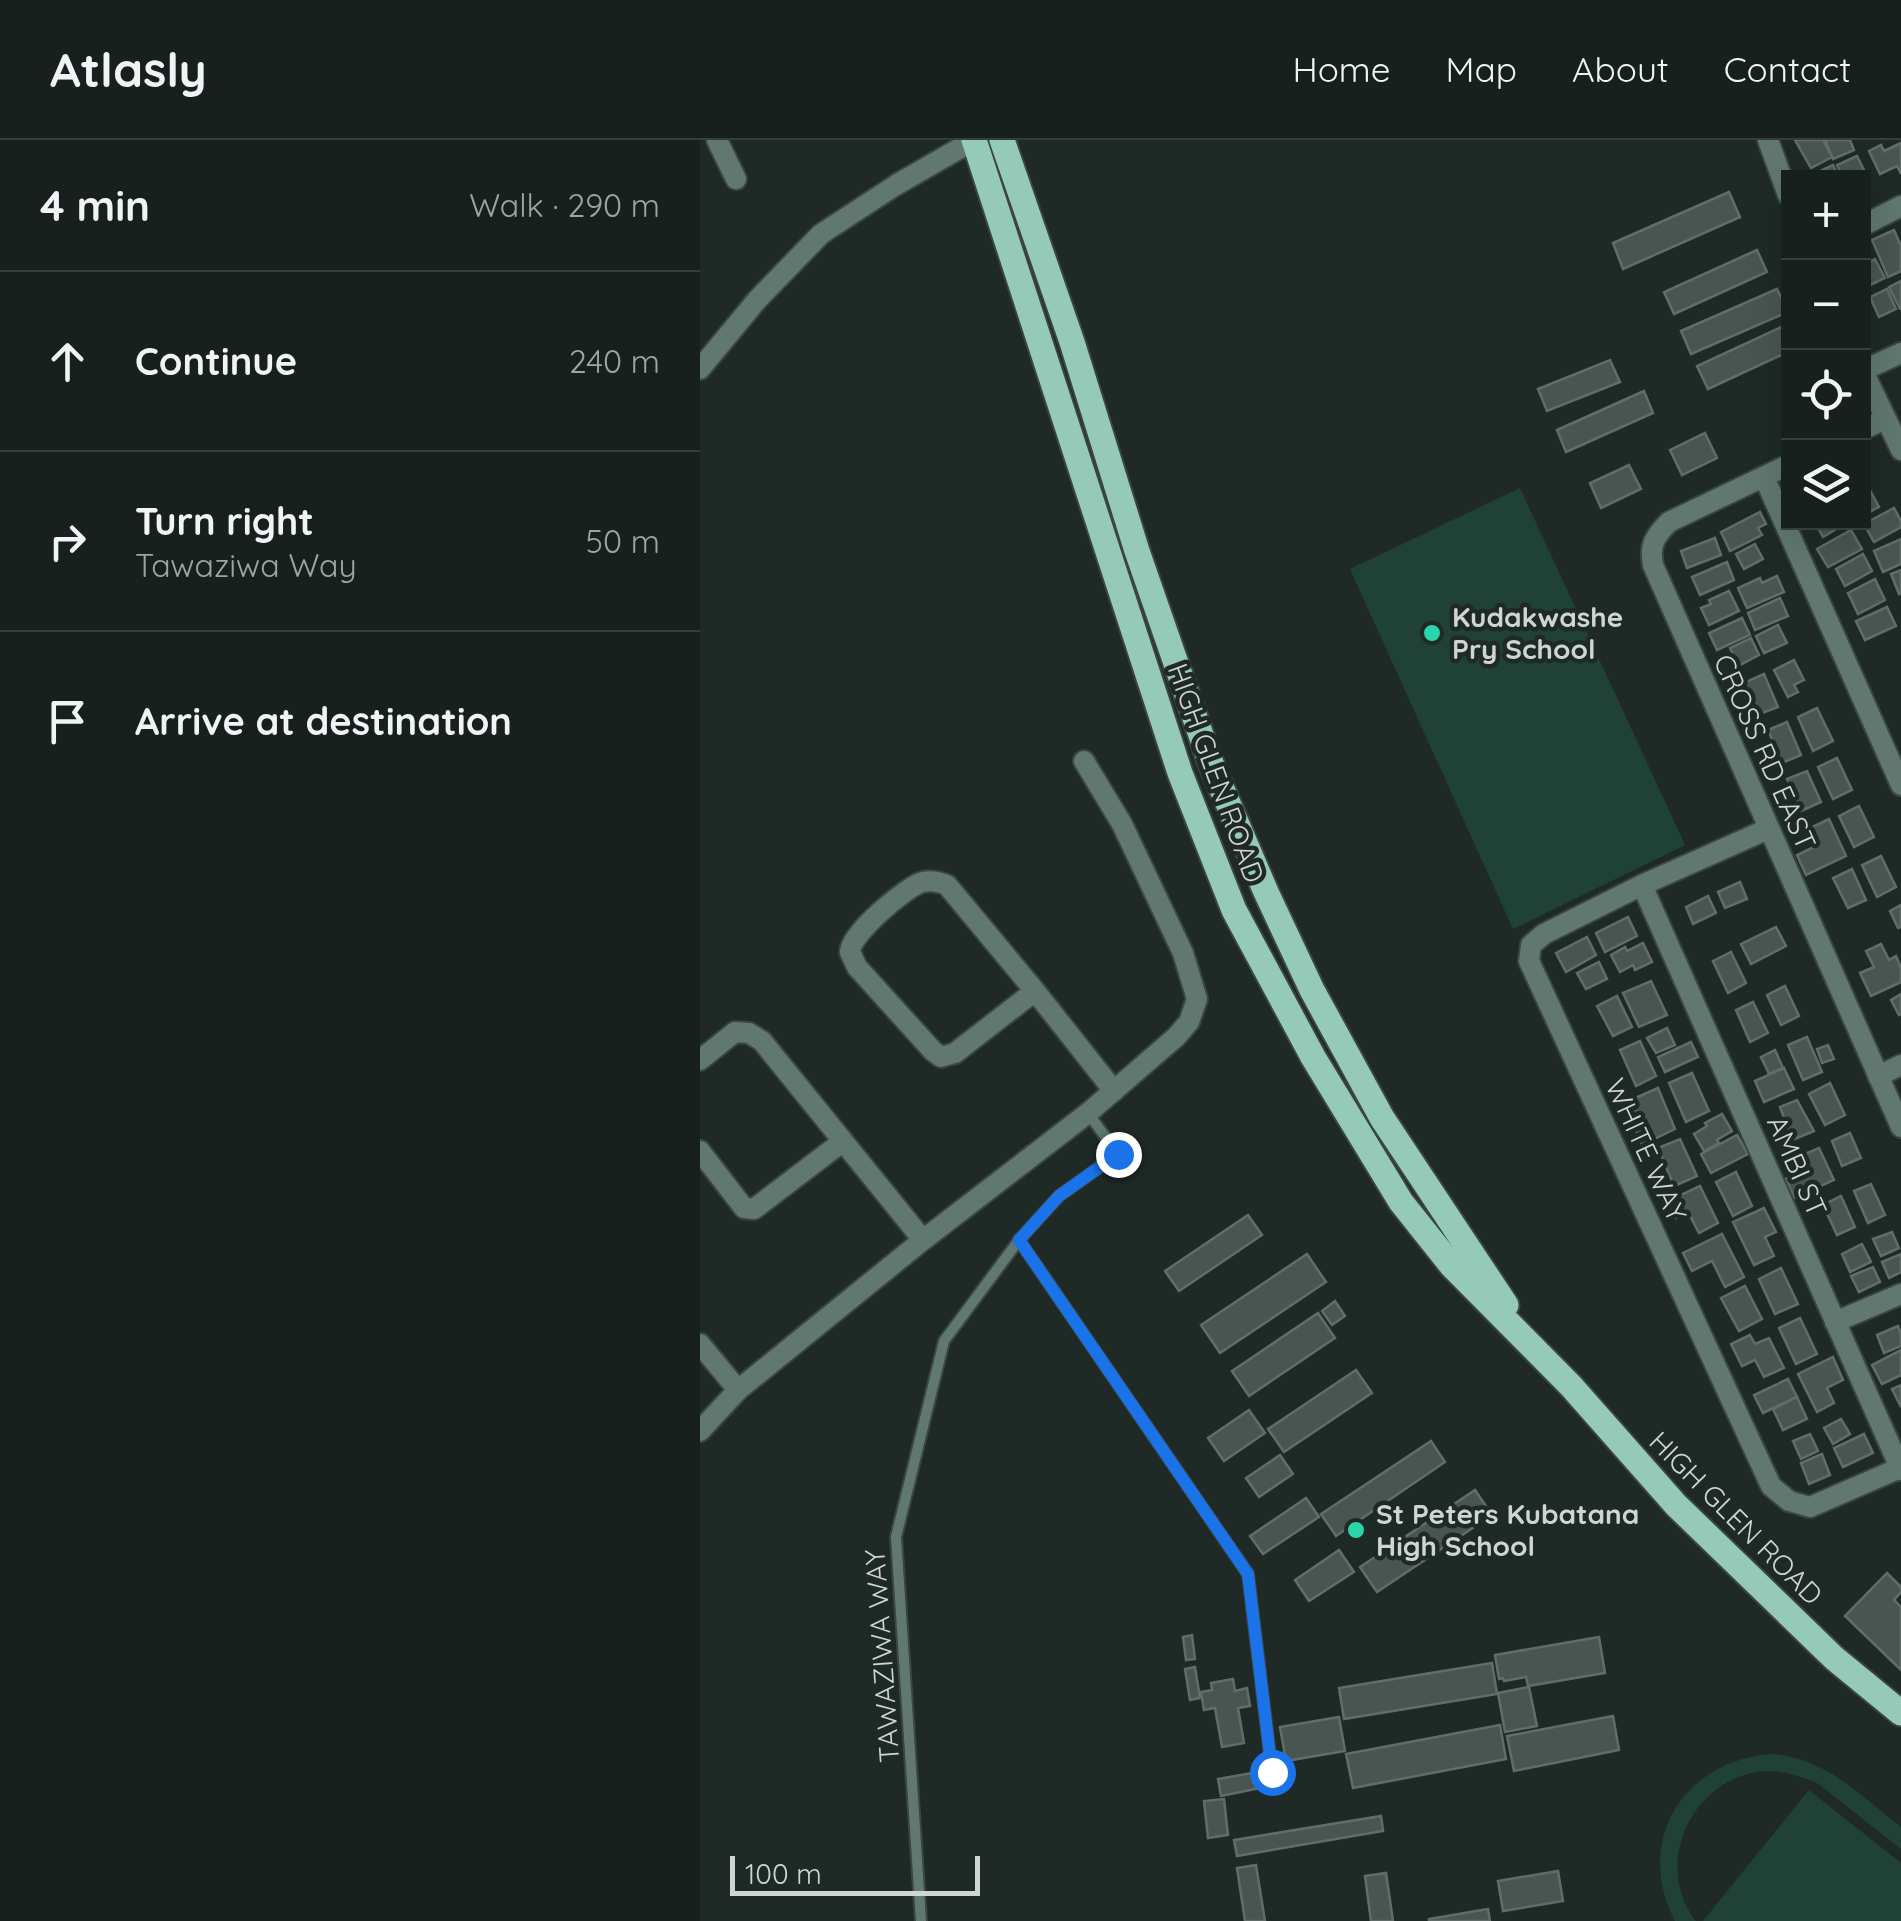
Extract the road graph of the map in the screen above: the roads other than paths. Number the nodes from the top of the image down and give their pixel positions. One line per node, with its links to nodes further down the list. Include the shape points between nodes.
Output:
1 (717, 140): 6 (street)
2 (974, 140): 11 (street, via 822,234); 36 (main road, HIGH GLEN ROAD, via 1180,773 1234,910 1401,1202 1452,1266)
3 (1002, 140): 36 (main road, HIGH GLEN ROAD, via 1204,743 1266,892 1382,1118)
4 (1770, 149): 5 (street)
5 (1781, 178)
6 (736, 179)
7 (1901, 206): 8 (street)
8 (1871, 221)
9 (1901, 352): 10 (street)
10 (1871, 367)
11 (700, 369)
12 (1871, 387): 13 (street)
13 (1885, 419): 14 (street); 15 (street)
14 (1871, 426)
15 (1901, 450)
16 (1781, 469): 17 (street, CROSS RD EAST)
17 (1764, 477): 19 (street); 20 (street, CROSS RD EAST, via 1669,522 1654,536 1650,552)
18 (1084, 760): 26 (street, via 1183,953 1197,999 1176,1037)
19 (1901, 786)
20 (1768, 829): 21 (street, WHITE WAY); 25 (street, CROSS RD EAST)
21 (1642, 886): 34 (street, AMBI ST); 39 (street, WHITE WAY, via 1544,934 1531,945 1529,961 1771,1486 1788,1501 1810,1507)
22 (1035, 990): 22 (street, via 947,885 933,880 919,882 871,921 850,953 941,1057); 26 (street)
23 (700, 1060): 29 (street, via 735,1032 762,1040)
24 (1901, 1066): 25 (street)
25 (1878, 1076): 28 (street, CROSS RD EAST)
26 (1114, 1091): 27 (street)
27 (1088, 1113): 31 (street); 32 (lane, TAWAZIWA WAY, via 1118,1154 1059,1196)
28 (1901, 1128)
29 (842, 1142): 30 (street, via 750,1210); 31 (street)
30 (700, 1151)
31 (923, 1240): 37 (street)
32 (1019, 1240): 41 (lane, via 1248,1574); 42 (lane, TAWAZIWA WAY, via 944,1341 896,1536)
33 (1901, 1294): 34 (street)
34 (1836, 1322): 39 (street, AMBI ST)
35 (700, 1344): 37 (street)
36 (1540, 1355): 40 (main road, HIGH GLEN ROAD, via 1676,1505 1834,1658)
37 (738, 1390): 38 (street)
38 (700, 1431)
39 (1900, 1468)
40 (1901, 1713)
41 (1272, 1772)
42 (922, 1921)

